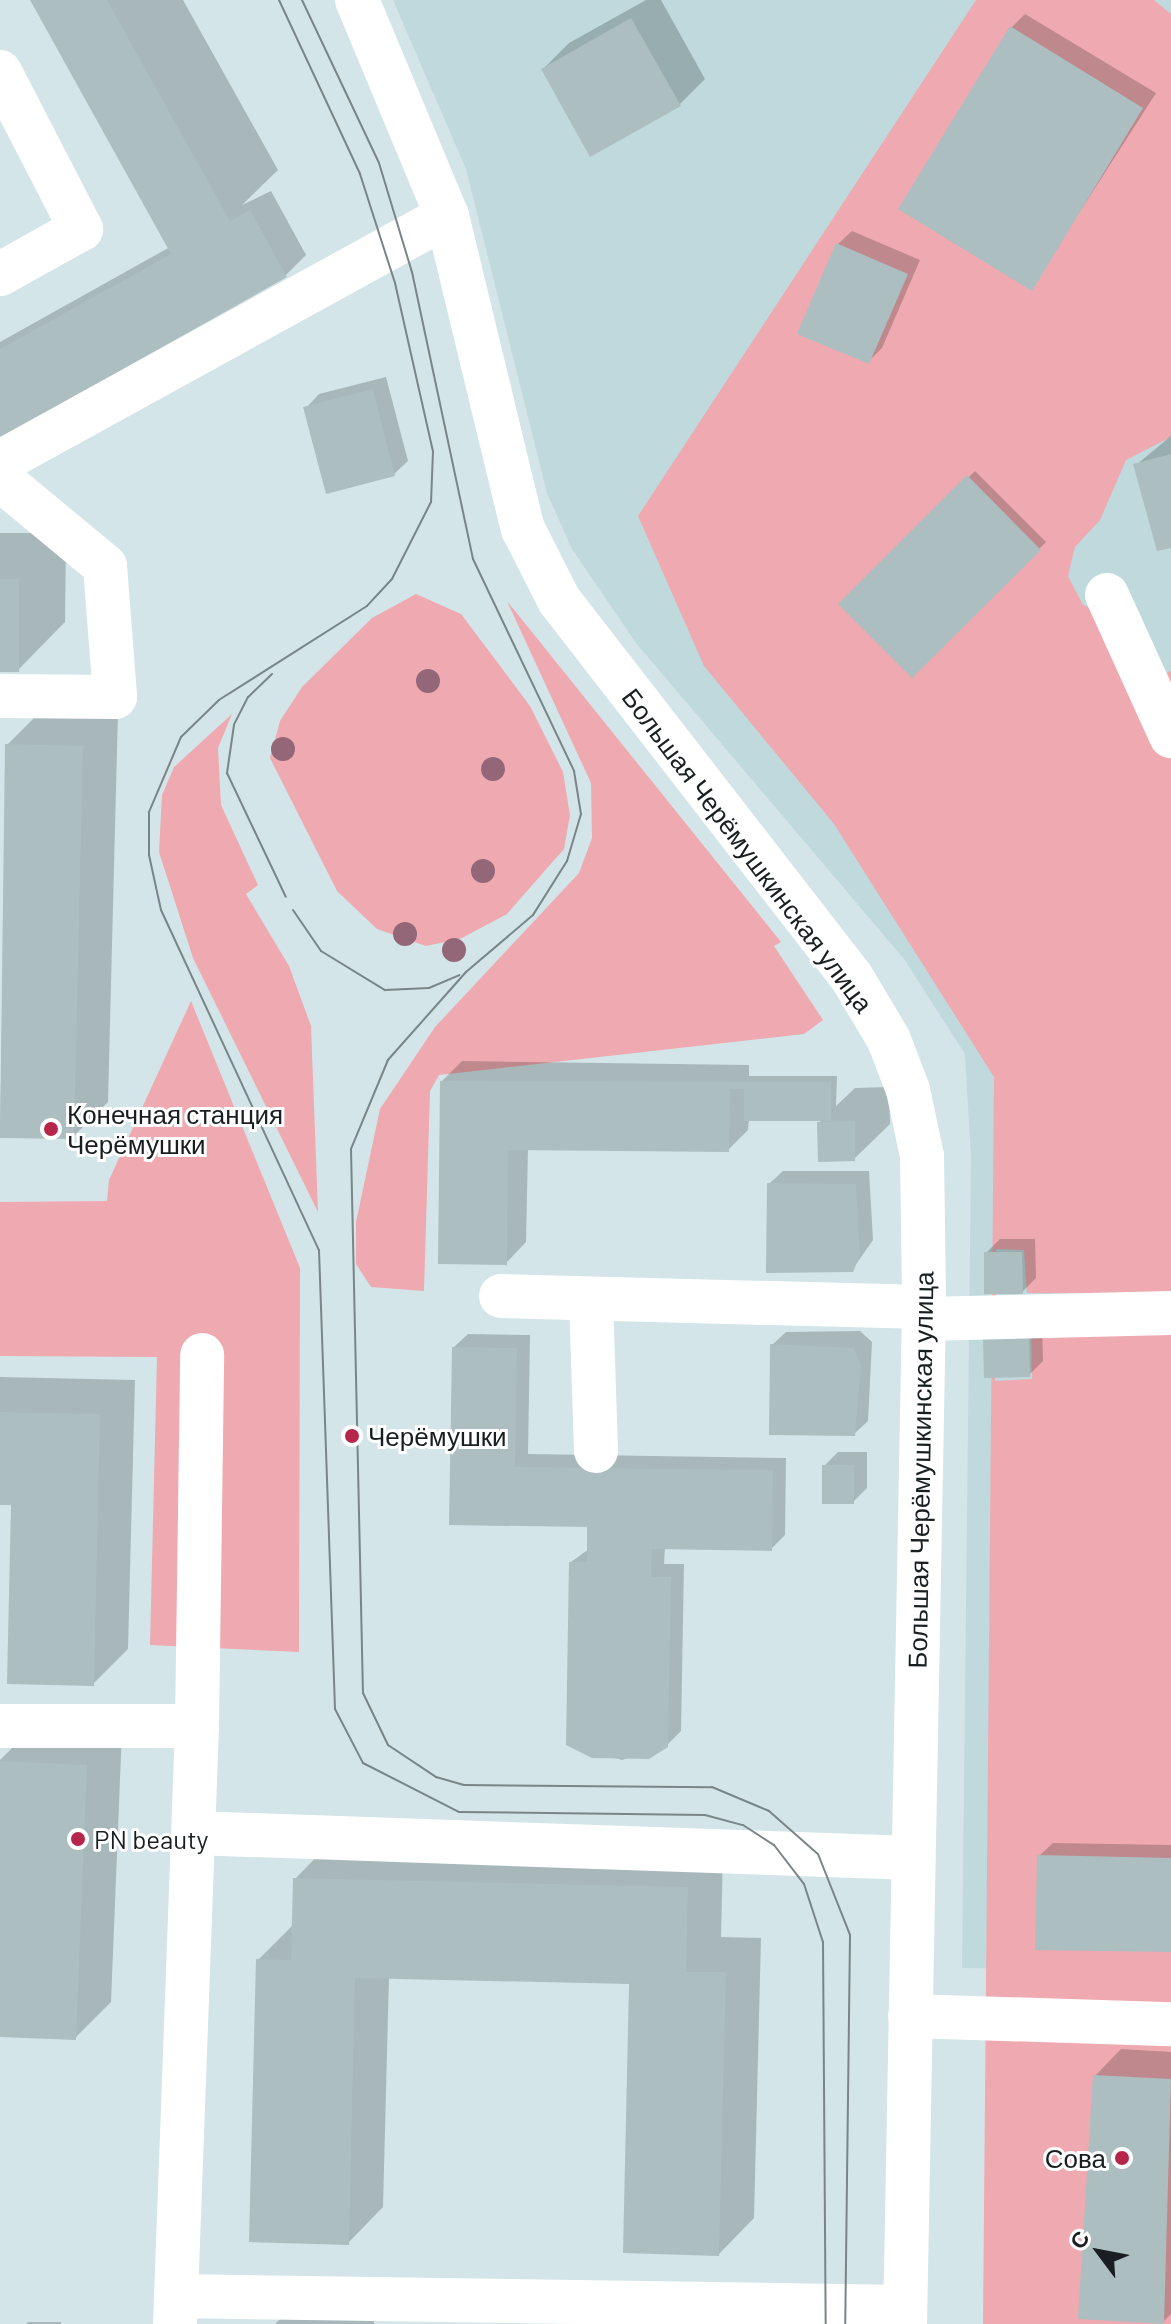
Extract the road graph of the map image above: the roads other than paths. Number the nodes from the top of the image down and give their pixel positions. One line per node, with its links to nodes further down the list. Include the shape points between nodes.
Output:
1 (357, 0): 3 (street, Большая Черёмушкинская улица)
2 (0, 72): 4 (street, via 81,229)
3 (447, 216): 5 (street); 12 (street, Большая Черёмушкинская улица, via 495,438 523,529 559,600 851,976 889,1040 922,1156)
4 (0, 274)
5 (0, 462)
6 (0, 479): 8 (street, via 105,566 115,697)
7 (1107, 595): 9 (street)
8 (0, 696)
9 (1171, 736)
10 (501, 1296): 11 (street)
11 (591, 1300): 12 (street); 15 (street)
12 (924, 1313): 13 (street); 19 (street, Большая Черёмушкинская улица)
13 (1171, 1313)
14 (202, 1355): 17 (street)
15 (596, 1451)
16 (0, 1726): 17 (street)
17 (197, 1726): 18 (street)
18 (194, 1833): 19 (street); 22 (street)
19 (913, 1858): 20 (street, Большая Черёмушкинская улица)
20 (910, 2016): 21 (street); 23 (street, Большая Черёмушкинская улица)
21 (1171, 2024)
22 (176, 2310): 23 (street)
23 (905, 2315)

